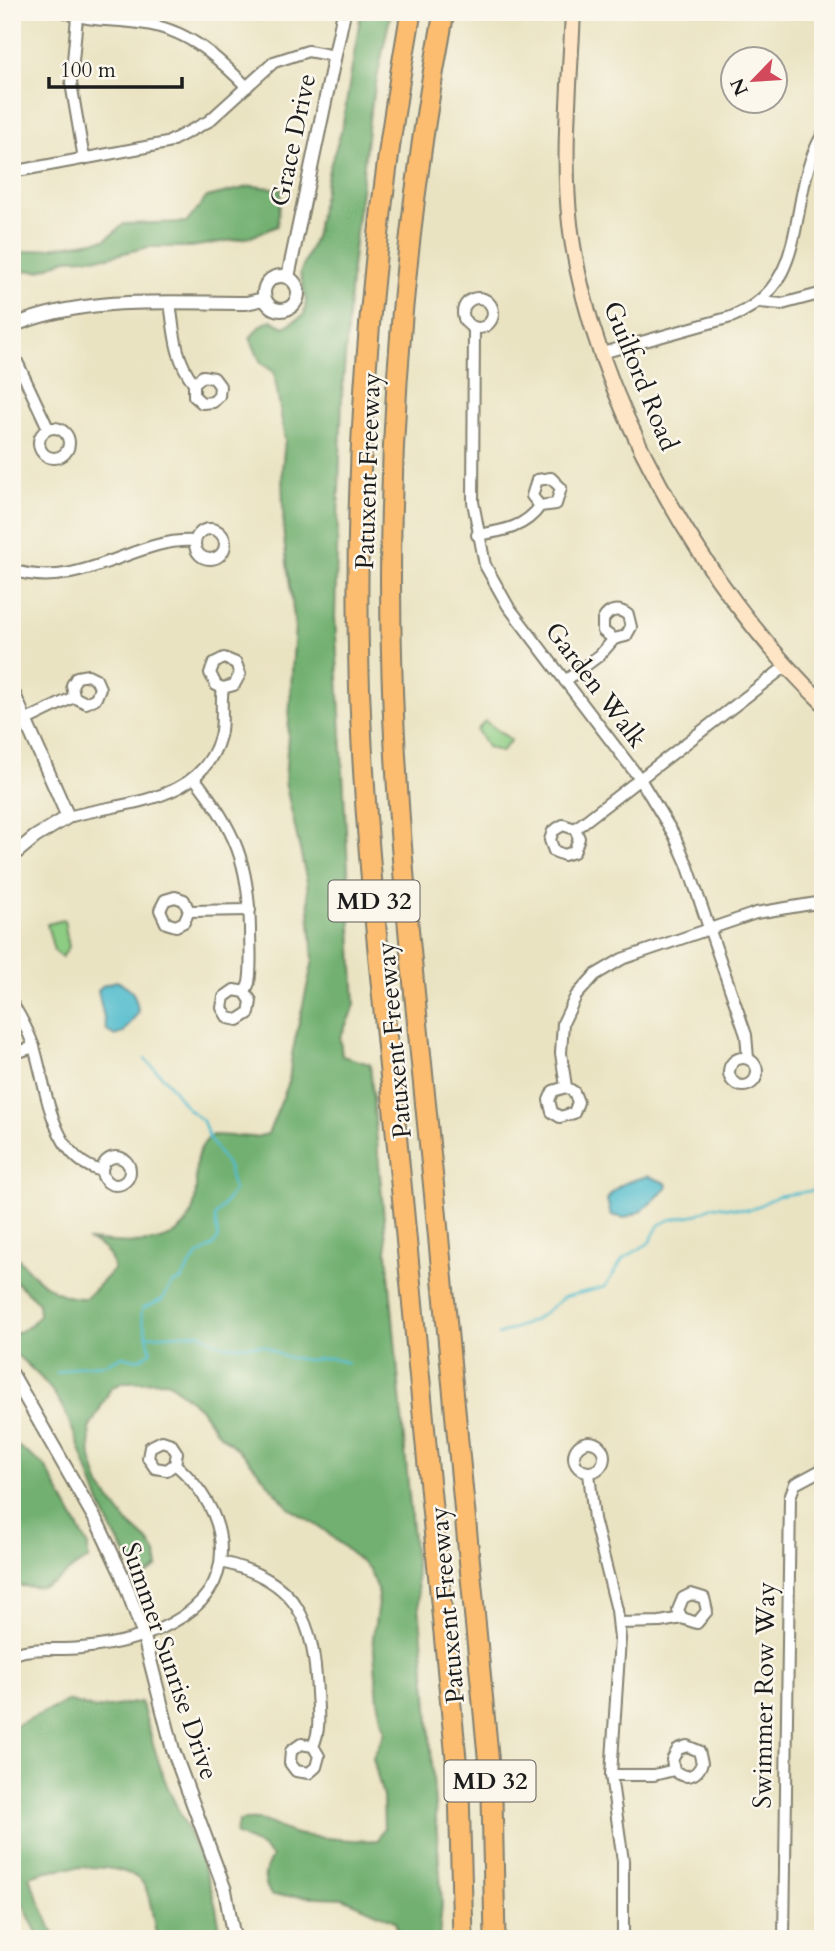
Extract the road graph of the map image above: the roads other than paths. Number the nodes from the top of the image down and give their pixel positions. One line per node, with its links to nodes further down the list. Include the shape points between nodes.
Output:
1 (65, 12): 6 (street)
2 (344, 12): 7 (street, Grace Drive)
3 (411, 12): 64 (highway, Patuxent Freeway / MD 32, via 385,176 367,356 359,518 359,674 368,838)
4 (444, 12): 68 (highway, Patuxent Freeway / MD 32, via 414,198 399,361 391,518 391,674 401,837 491,1783)
5 (573, 12): 20 (main road, Guilford Road, via 570,221 583,297)
6 (77, 17): 8 (street, via 136,22 182,33 216,55); 10 (street, via 71,83)
7 (334, 55): 8 (street, via 291,54 274,62); 12 (street, Grace Drive)
8 (247, 87): 10 (street, via 209,121 183,136)
9 (823, 134): 16 (street, via 808,165 788,262)
10 (83, 159): 11 (street)
11 (12, 172)
12 (288, 277): 14 (street, via 270,279); 14 (street, via 298,291 292,307 278,310)
13 (823, 293): 16 (street, via 782,304)
14 (264, 299): 15 (street)
15 (170, 302): 17 (street, via 82,306); 21 (street, via 179,358)
16 (759, 302): 20 (street, via 732,317)
17 (12, 326)
18 (474, 327): 24 (street, Garden Walk, via 473,502)
19 (12, 351): 22 (street)
20 (602, 353): 28 (main road, Guilford Road, via 636,437 666,495 734,599)
21 (194, 383)
22 (48, 428)
23 (540, 506): 24 (street, via 519,526)
24 (477, 536): 29 (street, Garden Walk, via 491,579)
25 (195, 541): 26 (street, via 173,542 63,574)
26 (12, 570)
27 (614, 639): 29 (street)
28 (786, 666): 33 (main road, Guilford Road); 37 (street)
29 (565, 681): 37 (street, Garden Walk)
30 (223, 688): 36 (street, via 219,741)
31 (12, 690): 34 (street)
32 (74, 697): 34 (street)
33 (823, 703)
34 (26, 720): 35 (street); 38 (street)
35 (12, 727)
36 (195, 779): 38 (street, via 165,795); 42 (street, via 219,810 238,847)
37 (639, 779): 39 (street); 44 (street, Garden Walk, via 674,835)
38 (68, 817): 40 (street)
39 (575, 830)
40 (12, 856)
41 (823, 902): 44 (street, via 776,908)
42 (250, 910): 43 (street); 45 (street, via 251,971)
43 (189, 911)
44 (709, 929): 49 (street, Garden Walk, via 746,1035); 50 (street, via 622,959 585,984 563,1023)
45 (245, 992)
46 (12, 1003): 47 (street)
47 (34, 1047): 48 (street); 51 (street, via 65,1142 78,1161)
48 (12, 1055)
49 (748, 1058)
50 (565, 1087)
51 (102, 1171)
52 (12, 1374): 59 (street, Summer Sunrise Drive, via 110,1548)
53 (175, 1464): 56 (street, via 196,1484 212,1511)
54 (823, 1469): 70 (street, Swimmer Row Way, via 795,1484 790,1497)
55 (589, 1473): 58 (street, via 594,1519)
56 (221, 1562): 59 (street, via 213,1586 193,1611 172,1624); 61 (street, via 266,1577 288,1595 306,1621 316,1657 318,1727)
57 (681, 1618): 58 (street)
58 (619, 1623): 63 (street)
59 (142, 1633): 60 (street, via 96,1646); 65 (street, Summer Sunrise Drive, via 173,1750 225,1890)
60 (12, 1654)
61 (313, 1746)
62 (674, 1770): 63 (street)
63 (611, 1775): 69 (street, via 623,1861)
64 (459, 1790): 66 (highway); 67 (highway, Patuxent Freeway / MD 32)
65 (234, 1939)
66 (456, 1939)
67 (463, 1939)
68 (497, 1939)
69 (623, 1939)
70 (784, 1939)

